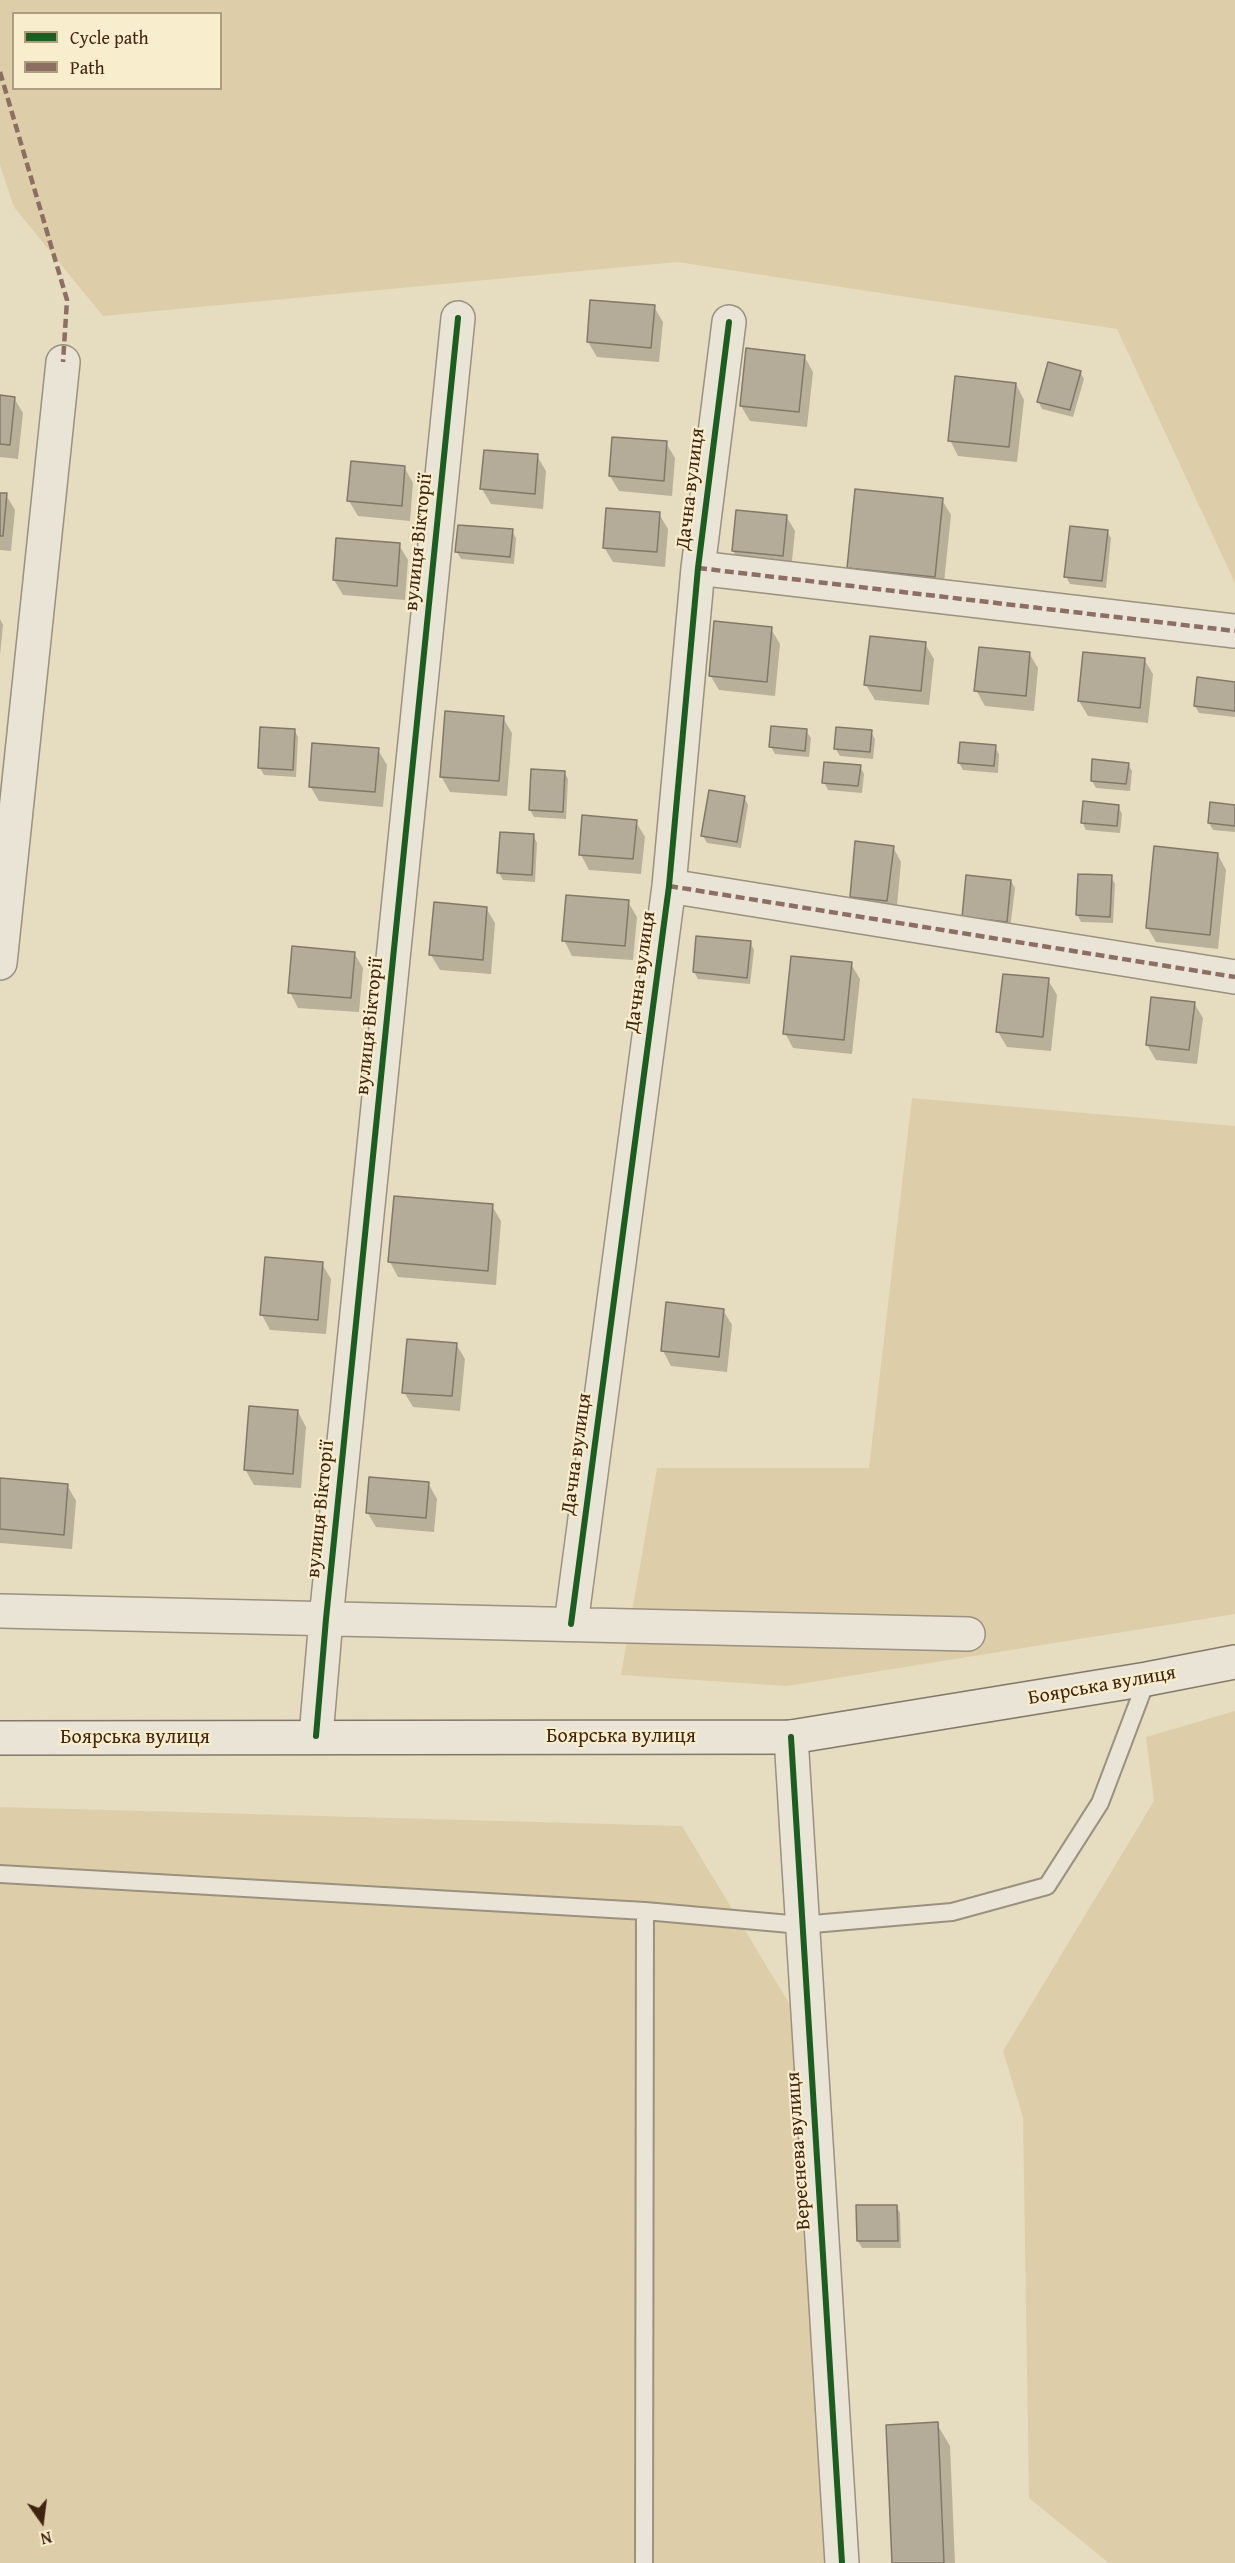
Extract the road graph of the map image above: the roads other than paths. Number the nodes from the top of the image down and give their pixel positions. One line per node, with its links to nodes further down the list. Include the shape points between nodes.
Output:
1 (458, 318): 10 (street, вулиця Вікторії)
2 (729, 322): 4 (street, Дачна вулиця)
3 (63, 362): 7 (street)
4 (698, 568): 5 (street); 6 (street, Дачна вулиця)
5 (1235, 631)
6 (669, 886): 8 (street); 11 (street, Дачна вулиця)
7 (0, 963)
8 (1235, 977)
9 (0, 1611): 10 (street)
10 (326, 1619): 11 (street); 15 (street, вулиця Вікторії)
11 (571, 1624): 12 (street)
12 (968, 1634)
13 (1235, 1662): 14 (street, Боярська вулиця)
14 (1147, 1679): 16 (street, Боярська вулиця); 20 (lane, via 1100,1803 1047,1886 952,1912)
15 (316, 1736): 16 (street, Боярська вулиця); 17 (street, Боярська вулиця)
16 (791, 1737): 20 (street, Вереснева вулиця)
17 (0, 1738)
18 (0, 1874): 19 (lane)
19 (645, 1911): 20 (lane); 21 (lane)
20 (801, 1925): 22 (street, Вереснева вулиця)
21 (644, 2563)
22 (842, 2563)

